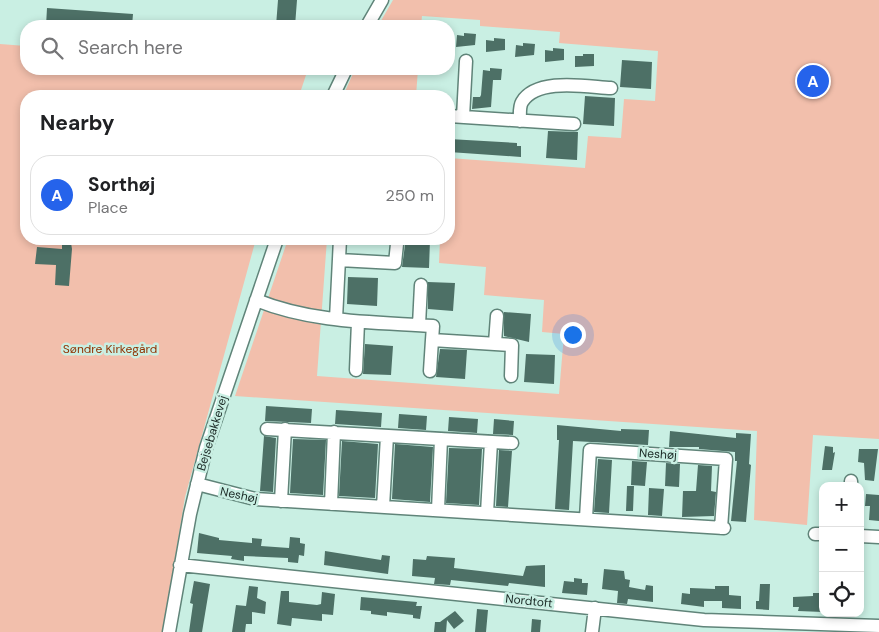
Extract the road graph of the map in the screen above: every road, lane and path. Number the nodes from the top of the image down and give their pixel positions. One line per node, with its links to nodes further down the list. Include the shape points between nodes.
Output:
1 (382, 0): 2 (street)
2 (370, 20)
3 (466, 61): 8 (street)
4 (343, 75): 6 (street)
5 (611, 88): 9 (street, via 559,85 538,89 521,104)
6 (336, 90)
7 (455, 116): 8 (street)
8 (462, 117): 9 (street)
9 (520, 121): 10 (street)
10 (574, 124)
11 (275, 245): 16 (street, Bejsebakkevej)
12 (340, 245): 14 (street)
13 (397, 245): 14 (street, via 395,263)
14 (339, 260): 18 (street)
15 (421, 285): 20 (street)
16 (256, 300): 18 (street, via 291,312); 33 (street, Bejsebakkevej)
17 (497, 316): 22 (street)
18 (336, 320): 19 (street)
19 (358, 322): 20 (street); 23 (street)
20 (419, 325): 21 (street, via 433,326)
21 (432, 340): 22 (street); 24 (street)
22 (495, 343): 25 (street, via 512,344)
23 (356, 370)
24 (430, 371)
25 (511, 376)
26 (267, 428): 27 (street)
27 (285, 429): 28 (street); 34 (street)
28 (334, 432): 29 (street); 35 (street)
29 (387, 436): 30 (street); 36 (street)
30 (441, 439): 31 (street); 37 (street)
31 (491, 442): 32 (street); 38 (street)
32 (512, 443)
33 (197, 484): 34 (street, Neshøj, via 244,497); 42 (street, Bejsebakkevej)
34 (281, 501): 35 (street, Neshøj)
35 (331, 504): 36 (street, Neshøj)
36 (383, 507): 37 (street, Neshøj)
37 (438, 510): 38 (street, Neshøj)
38 (487, 513): 39 (street, Neshøj)
39 (586, 518): 39 (street, Neshøj, via 723,528 726,459 590,450)
40 (864, 536): 41 (street)
41 (879, 537)
42 (180, 565): 43 (street, Nordtoft); 45 (street, Bejsebakkevej)
43 (595, 608): 44 (street, Nordtoft, via 704,620); 46 (street)
44 (879, 626)
45 (169, 632)
46 (592, 632)

